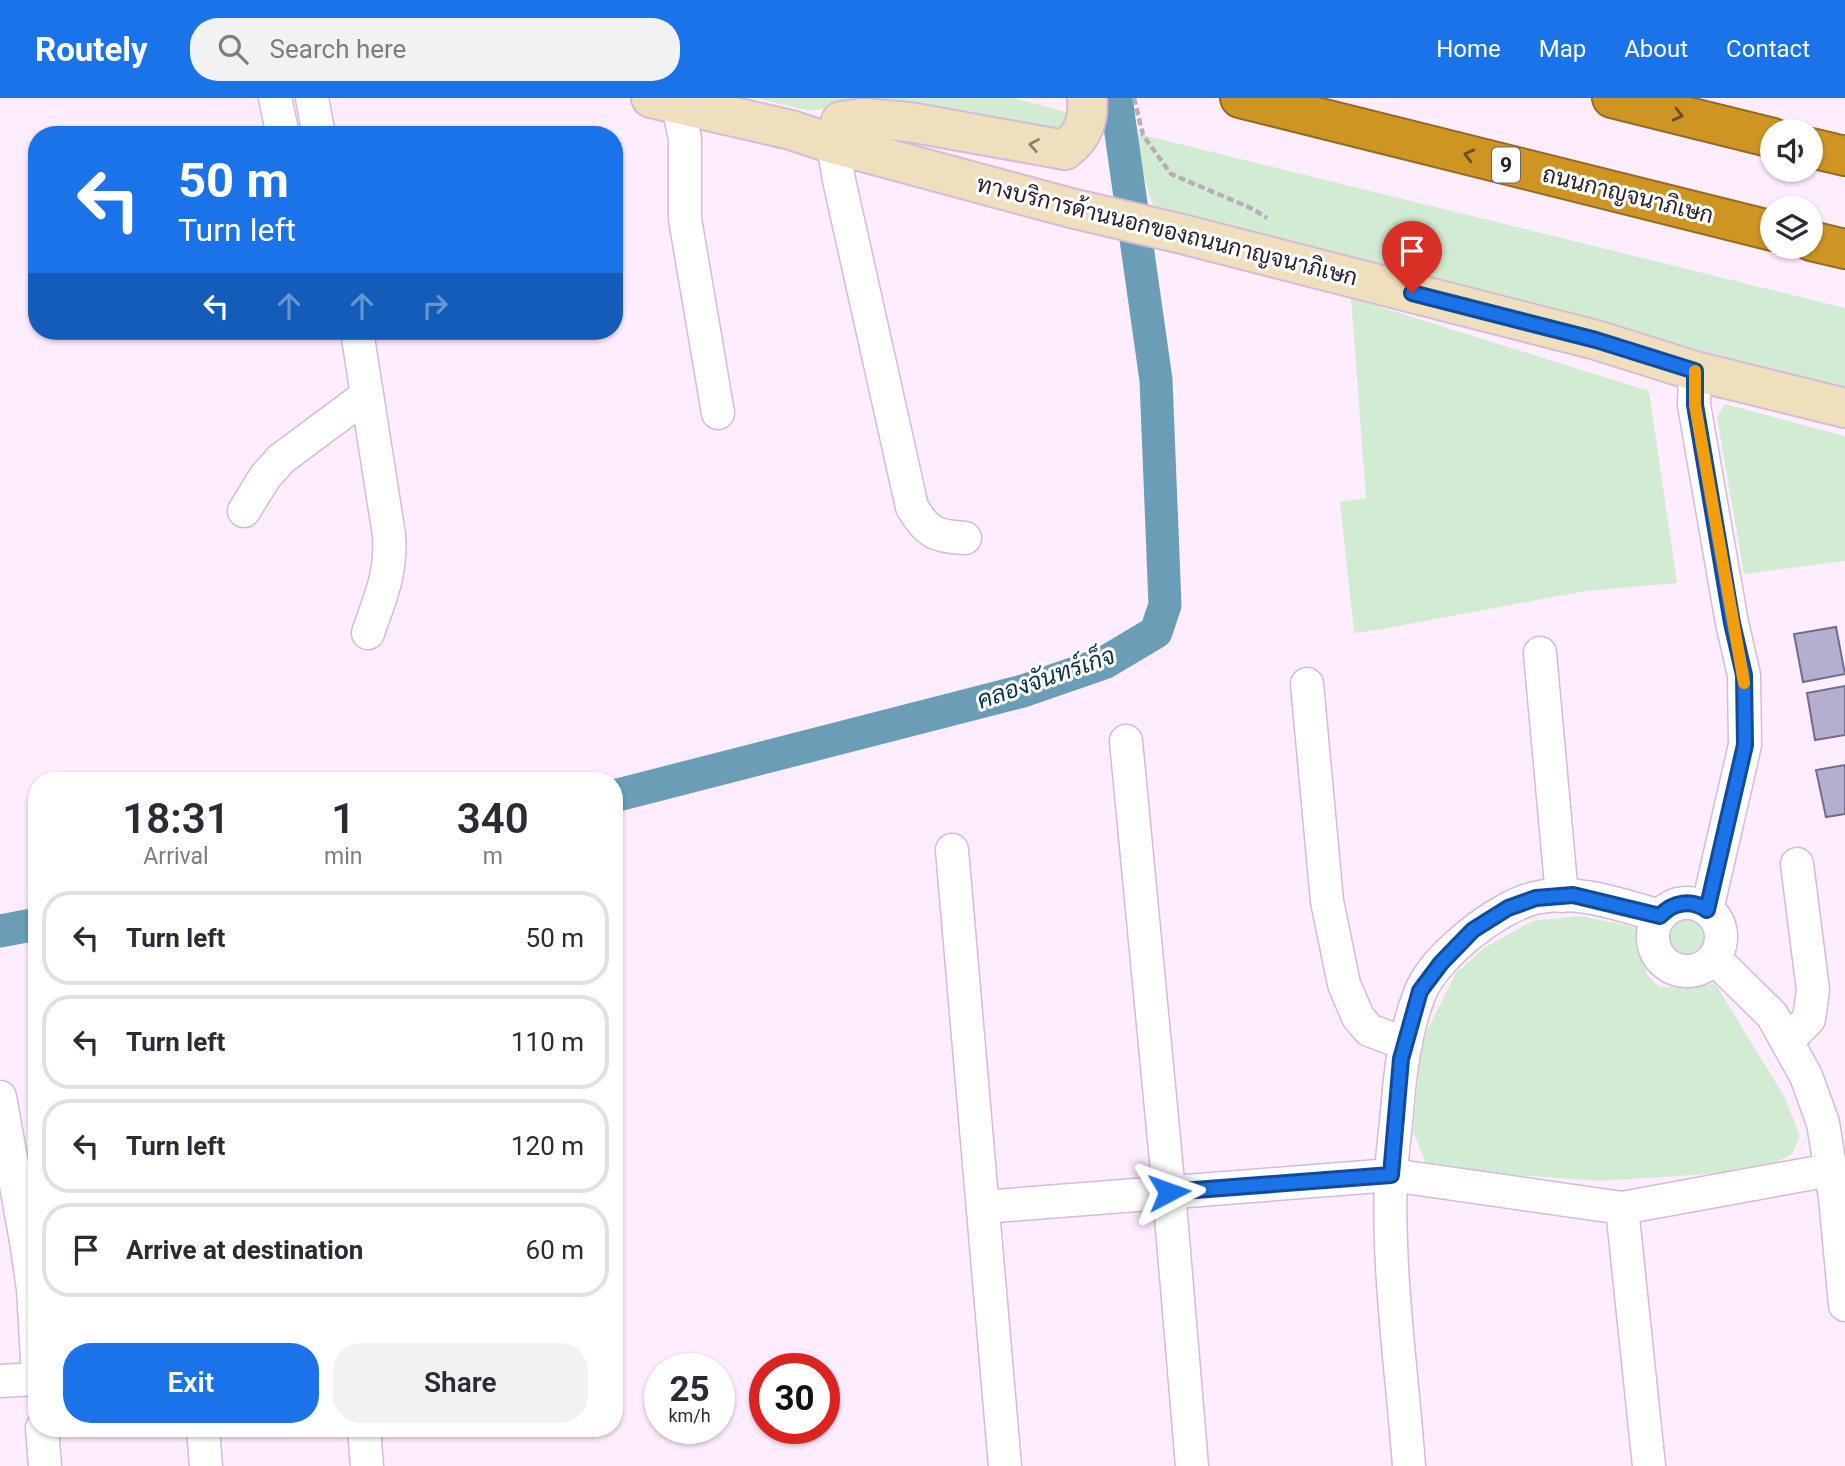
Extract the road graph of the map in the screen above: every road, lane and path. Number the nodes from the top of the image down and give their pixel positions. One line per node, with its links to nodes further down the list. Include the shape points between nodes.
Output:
1 (275, 98): 8 (street)
2 (312, 98): 9 (street)
3 (1087, 98): 11 (main road, one-way to 11, via 1089,111 1079,140 1065,150 863,118 841,121)
4 (1134, 98): 17 (path, via 1143,135 1171,174 1253,209 1278,225)
5 (1240, 98): 14 (highway, ถนนกาญจนาภิเษก / 9, one-way to 5)
6 (1612, 98): 10 (highway, one-way to 10)
7 (664, 102): 11 (main road, ทางบริการด้านนอกของถนนกาญจนาภิเษก); 22 (street, via 685,139 685,219)
8 (281, 126)
9 (317, 126)
10 (1760, 135)
11 (833, 144): 17 (main road, ทางบริการด้านนอกของถนนกาญจนาภิเษก); 24 (street, via 912,507 923,526 939,536)
12 (1823, 151): 13 (highway)
13 (1845, 156)
14 (1760, 228)
15 (1823, 244): 16 (highway)
16 (1845, 249)
17 (1279, 259): 19 (main road, ทางบริการด้านนอกของถนนกาญจนาภิเษก, via 1596,340)
18 (359, 340): 20 (street)
19 (1695, 371): 21 (main road, ทางบริการด้านนอกของถนนกาญจนาภิเษก); 32 (street, via 1695,405 1744,675 1745,745)
20 (368, 395): 23 (street, via 281,459); 25 (street, via 390,558 388,578)
21 (1845, 408)
22 (718, 413)
23 (244, 511)
24 (965, 538)
25 (368, 633)
26 (1540, 653): 31 (street)
27 (1307, 684): 36 (street, via 1327,901 1344,984 1369,1030)
28 (1126, 741): 40 (street)
29 (952, 850): 41 (street)
30 (1797, 864): 35 (street, via 1812,990 1809,1019)
31 (1563, 896): 33 (street, via 1610,902); 36 (street, via 1536,898 1508,908 1473,930 1420,991)
32 (1707, 910): 33 (street, via 1682,903); 34 (street, via 1720,933)
33 (1660, 916): 34 (street, via 1653,941 1666,964 1691,971)
34 (1714, 958): 35 (street, via 1772,1015)
35 (1787, 1042): 38 (street, via 1806,1076 1823,1124)
36 (1406, 1044): 39 (street)
37 (0, 1097): 43 (street)
38 (1830, 1170): 42 (street); 44 (street)
39 (1391, 1175): 40 (street); 42 (street); 55 (street)
40 (1169, 1192): 41 (street); 54 (street)
41 (983, 1207): 53 (street)
42 (1622, 1208): 56 (street)
43 (28, 1253)
44 (1845, 1305)
45 (28, 1379): 46 (street)
46 (0, 1381)
47 (43, 1437): 50 (street)
48 (204, 1437): 51 (street)
49 (365, 1437): 52 (street)
50 (45, 1466)
51 (206, 1466)
52 (367, 1466)
53 (1004, 1466)
54 (1192, 1466)
55 (1409, 1466)
56 (1649, 1466)

